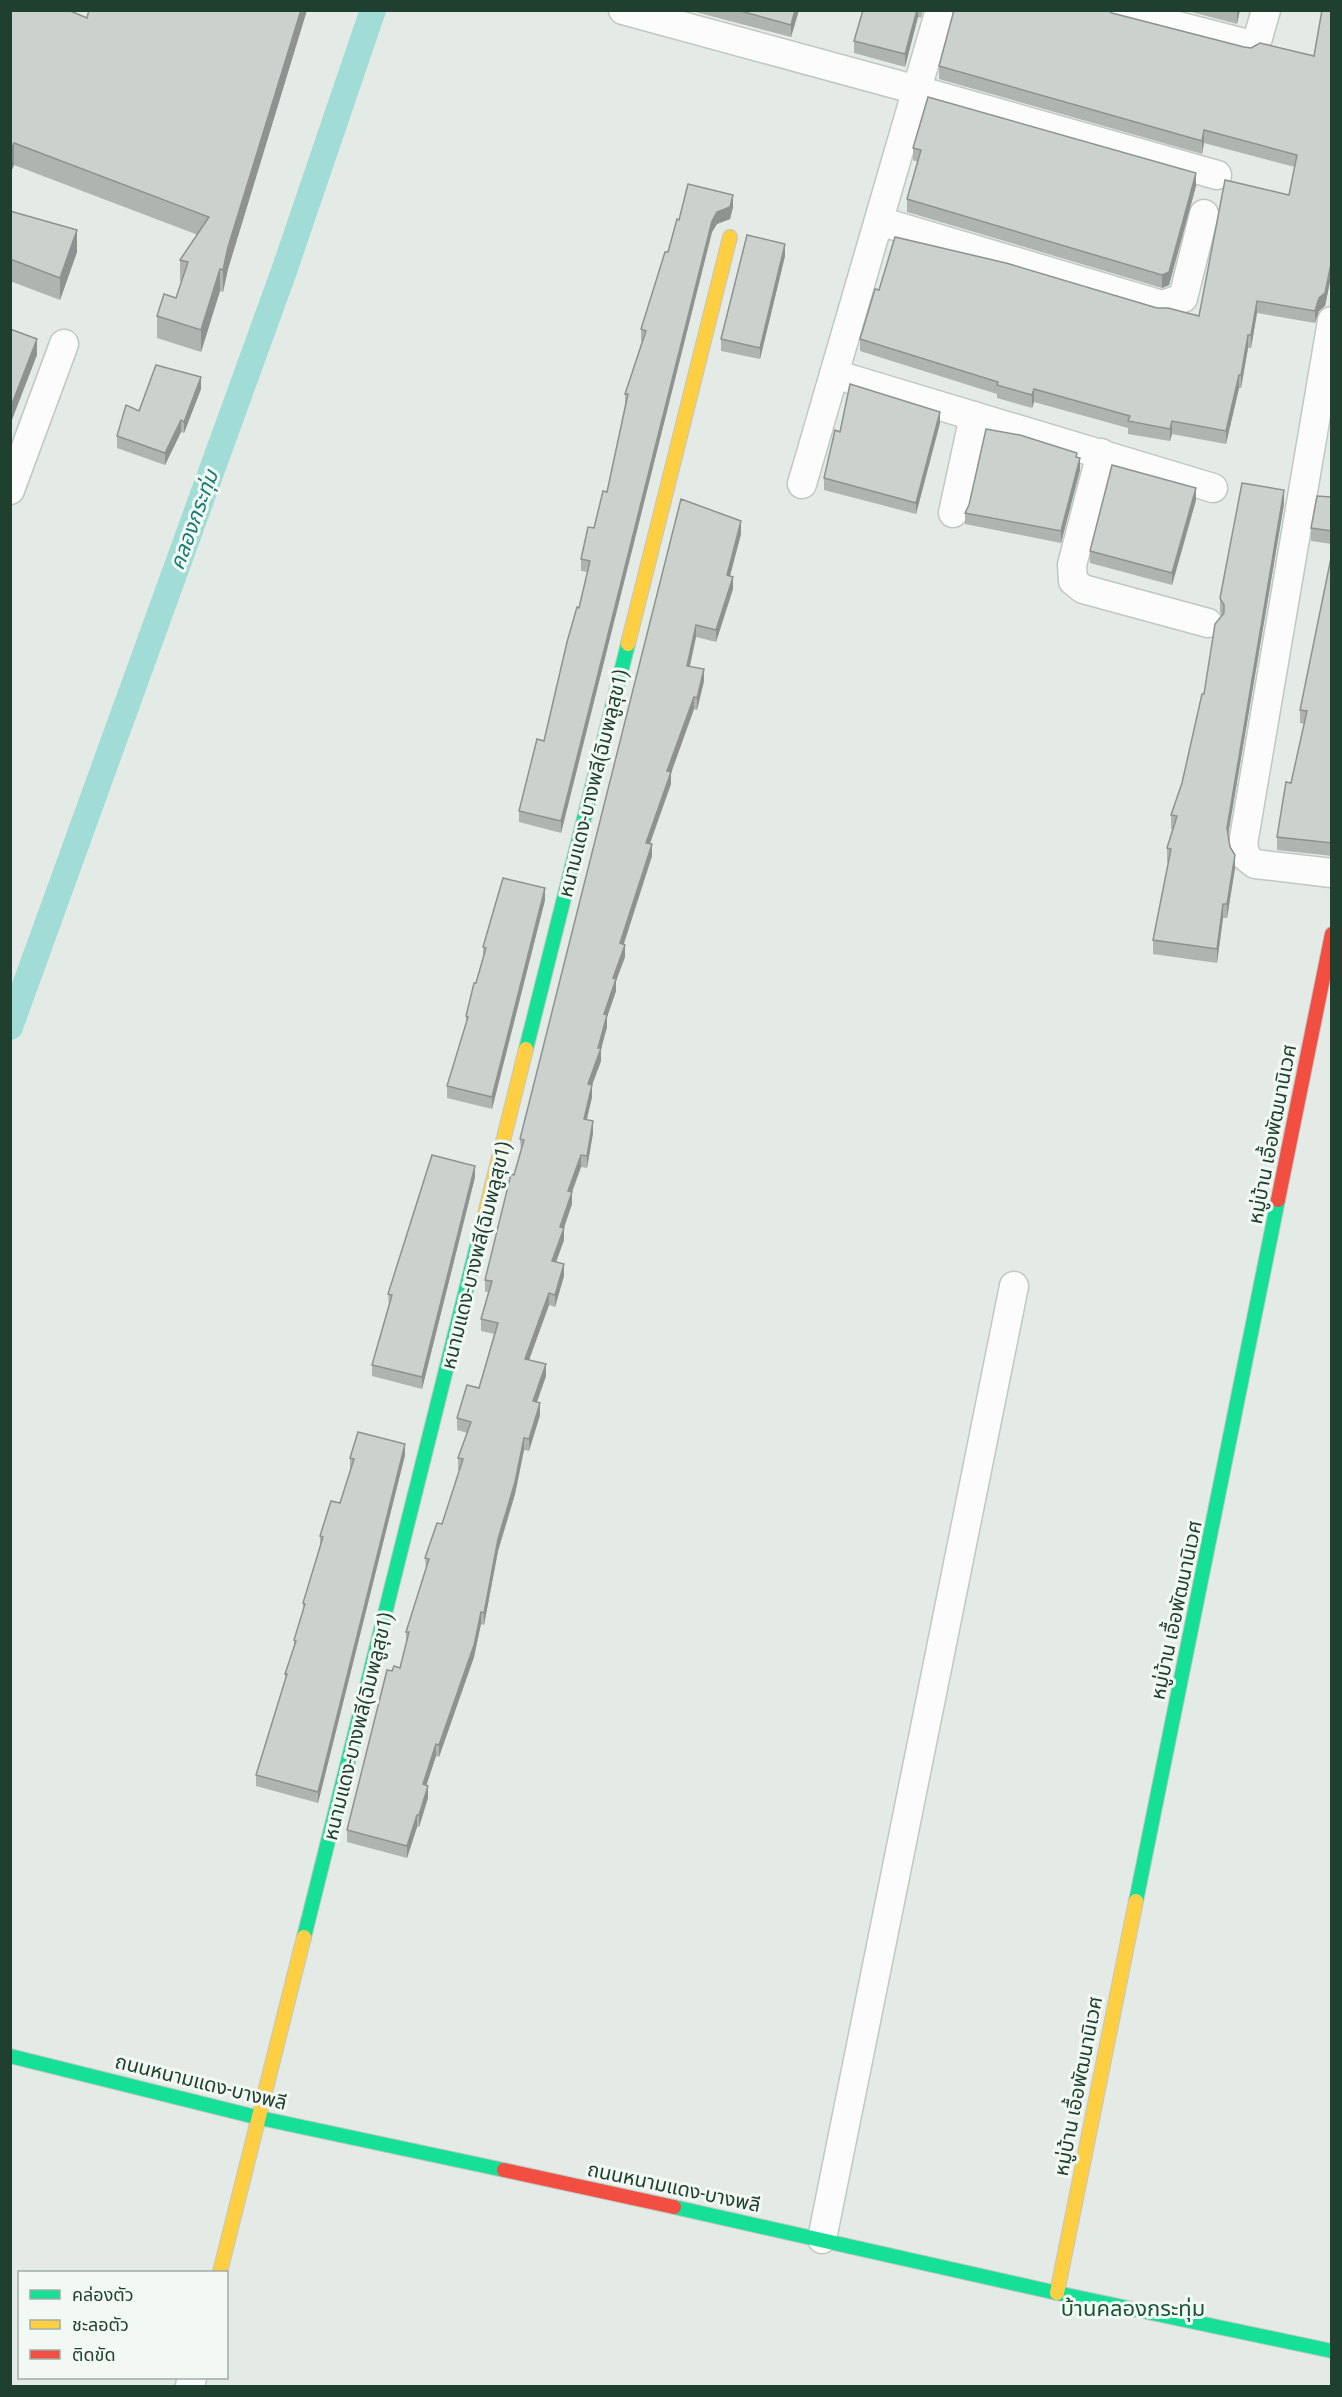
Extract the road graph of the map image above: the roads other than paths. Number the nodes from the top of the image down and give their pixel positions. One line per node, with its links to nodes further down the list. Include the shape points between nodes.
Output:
1 (623, 10): 5 (street)
2 (940, 10): 5 (street)
3 (1116, 10): 4 (street, via 1248,44 1258,38)
4 (1266, 10)
5 (917, 90): 6 (street); 8 (street)
6 (1217, 175)
7 (1204, 214): 8 (street, via 1184,298 1162,305)
8 (879, 221): 12 (street)
9 (730, 237): 24 (street, หนามแดง-บางพลี(ฉิมพลูสุข1))
10 (1332, 321): 20 (street, via 1243,844 1245,857 1255,864)
11 (64, 344): 17 (street)
12 (834, 374): 13 (street); 15 (street)
13 (974, 416): 14 (street); 18 (street)
14 (1101, 453): 16 (street); 19 (street, via 1072,565 1073,581 1083,588)
15 (802, 484)
16 (1213, 488)
17 (10, 490)
18 (953, 513)
19 (1208, 623)
20 (1332, 873)
21 (1332, 934): 27 (street, หมู่บ้าน เอื้อพัฒนานิเวศ)
22 (1014, 1286): 25 (street)
23 (10, 2056): 24 (street, ถนนหนามแดง-บางพลี)
24 (260, 2118): 25 (street, ถนนหนามแดง-บางพลี); 26 (street, หนามแดง-บางพลี(ฉิมพลูสุข1))
25 (822, 2239): 27 (street, ถนนหนามแดง-บางพลี)
26 (220, 2271)
27 (1057, 2293): 28 (street, ถนนหนามแดง-บางพลี)
28 (1332, 2351)

